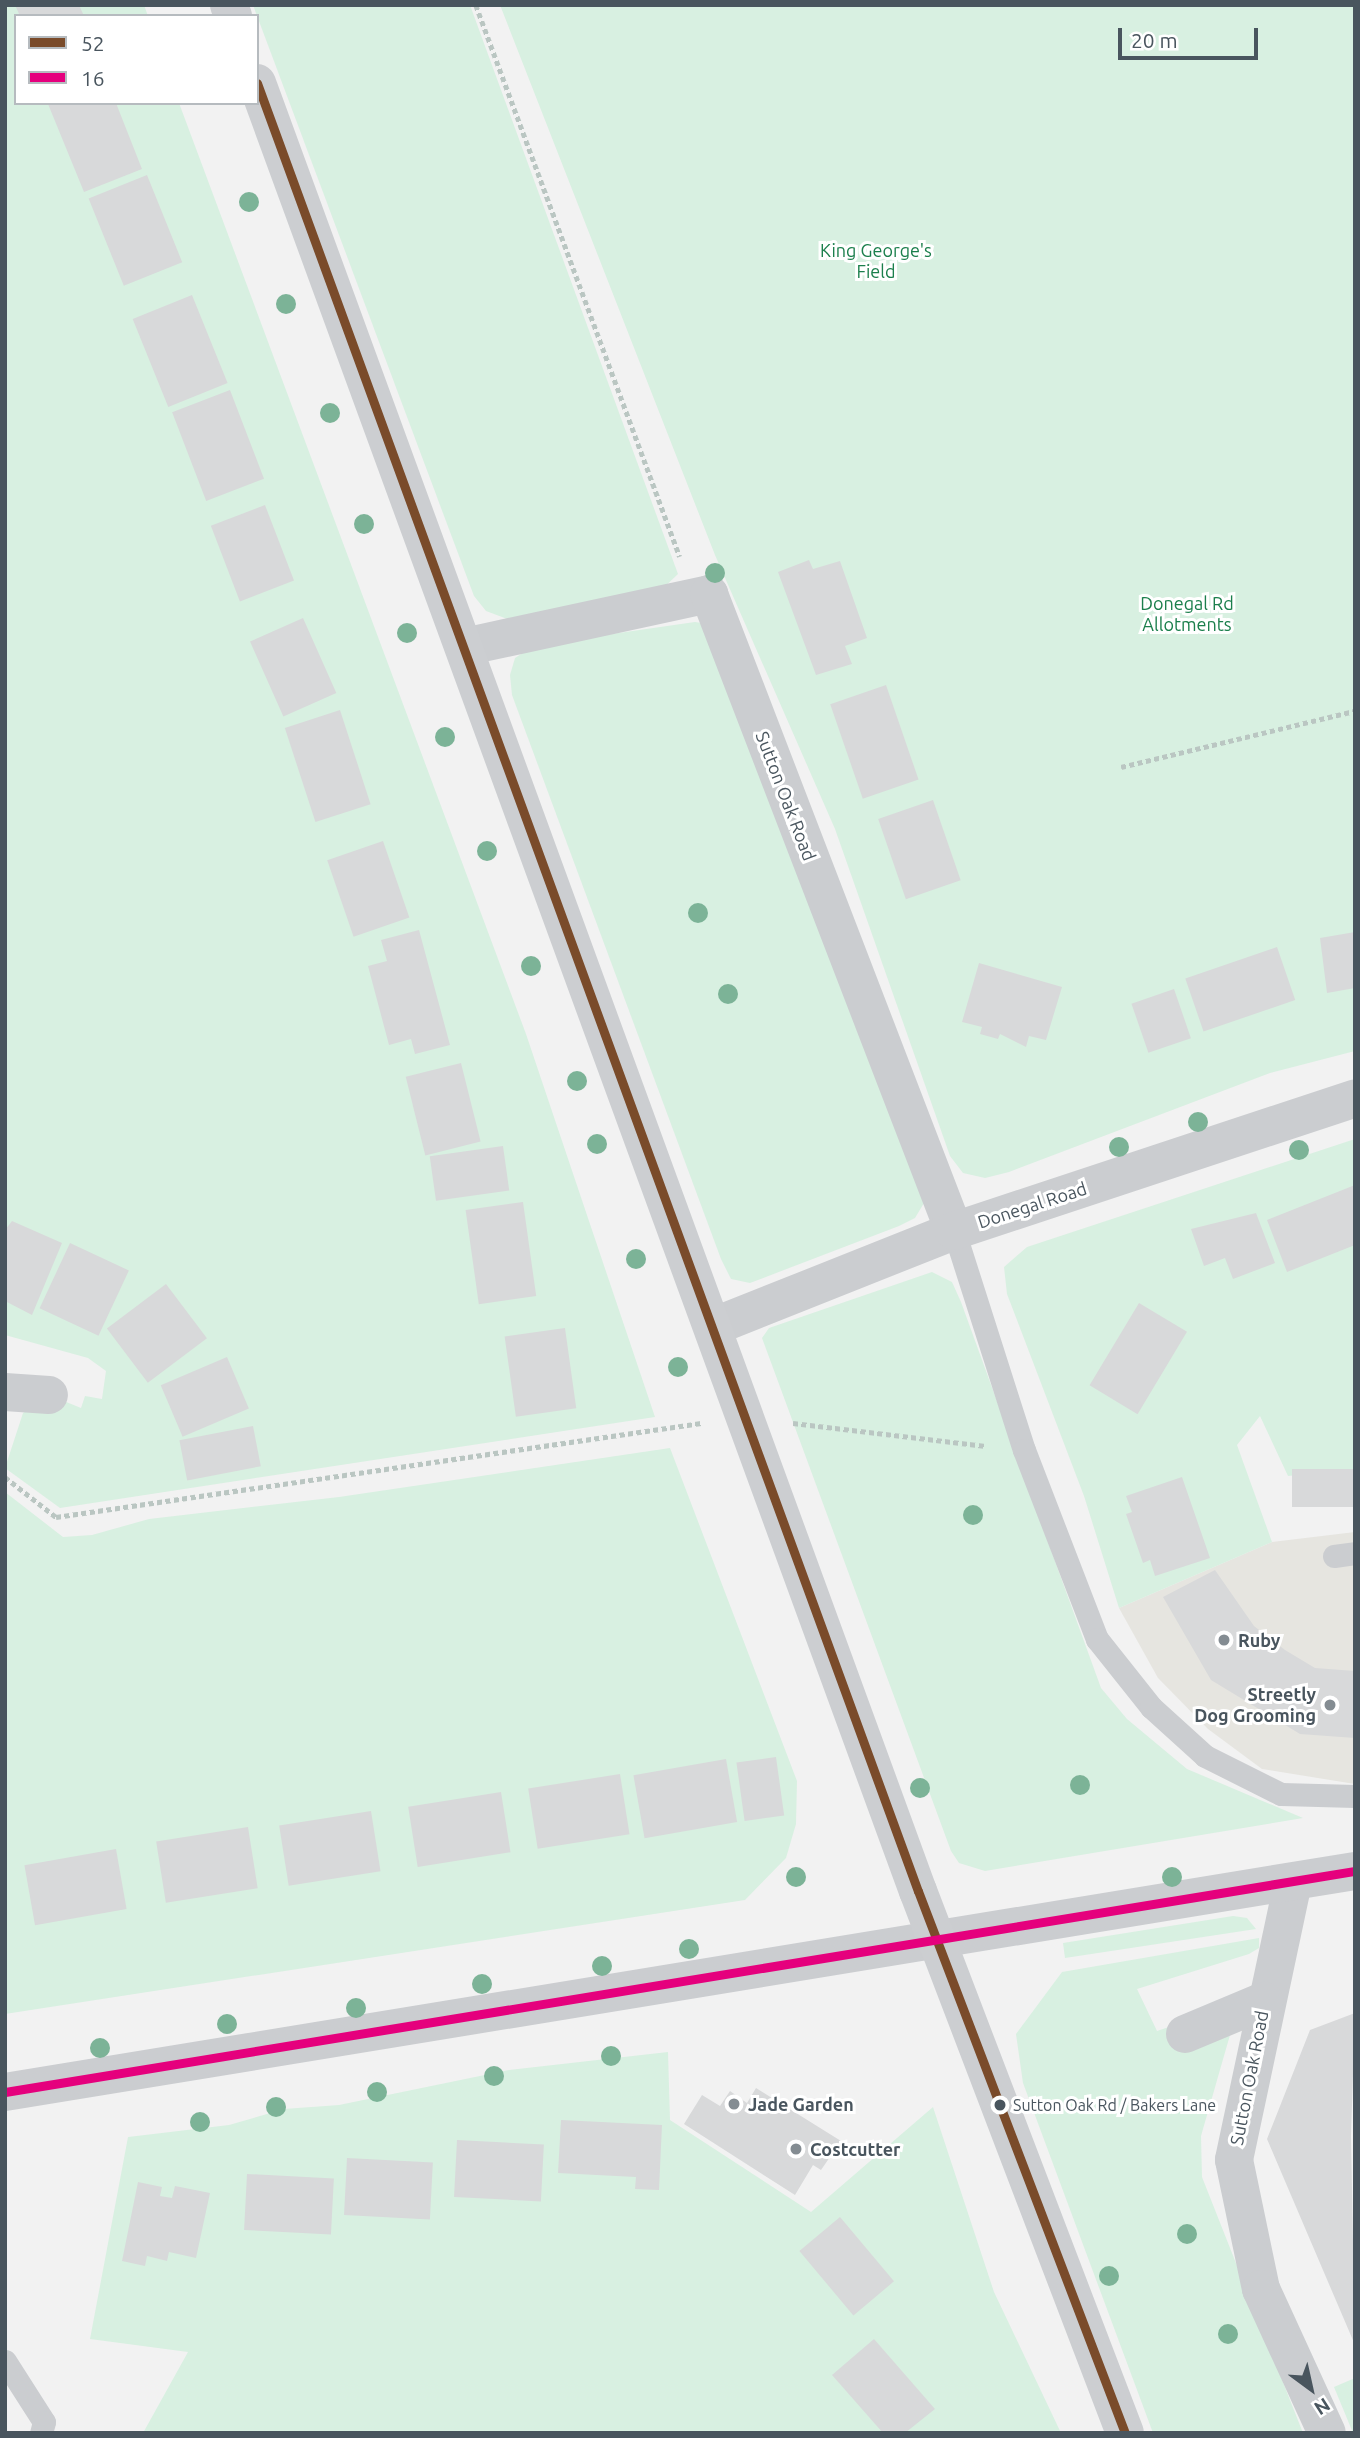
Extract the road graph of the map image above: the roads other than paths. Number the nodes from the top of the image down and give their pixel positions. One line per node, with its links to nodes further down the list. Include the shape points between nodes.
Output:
1 (259, 88): 2 (main road)
2 (464, 647): 4 (street, Sutton Oak Road, via 709,594); 5 (main road)
3 (1355, 1098): 4 (street, Donegal Road)
4 (954, 1231): 5 (street, Donegal Road); 8 (lane, via 1024,1450 1097,1639 1151,1707 1205,1756 1281,1794)
5 (715, 1326): 11 (main road, via 744,1417)
6 (5, 1392): 7 (street)
7 (49, 1395)
8 (1355, 1796)
9 (1355, 1871): 10 (street)
10 (1293, 1882): 11 (street); 12 (street, Sutton Oak Road)
11 (936, 1939): 14 (street); 17 (main road)
12 (1264, 2001): 13 (street, Sutton Oak Road); 18 (street, Sutton Oak Road, via 1234,2160 1261,2290)
13 (1185, 2035)
14 (5, 2092)
15 (5, 2361): 16 (lane, via 44,2422)
16 (41, 2433)
17 (1125, 2433)
18 (1327, 2433)

